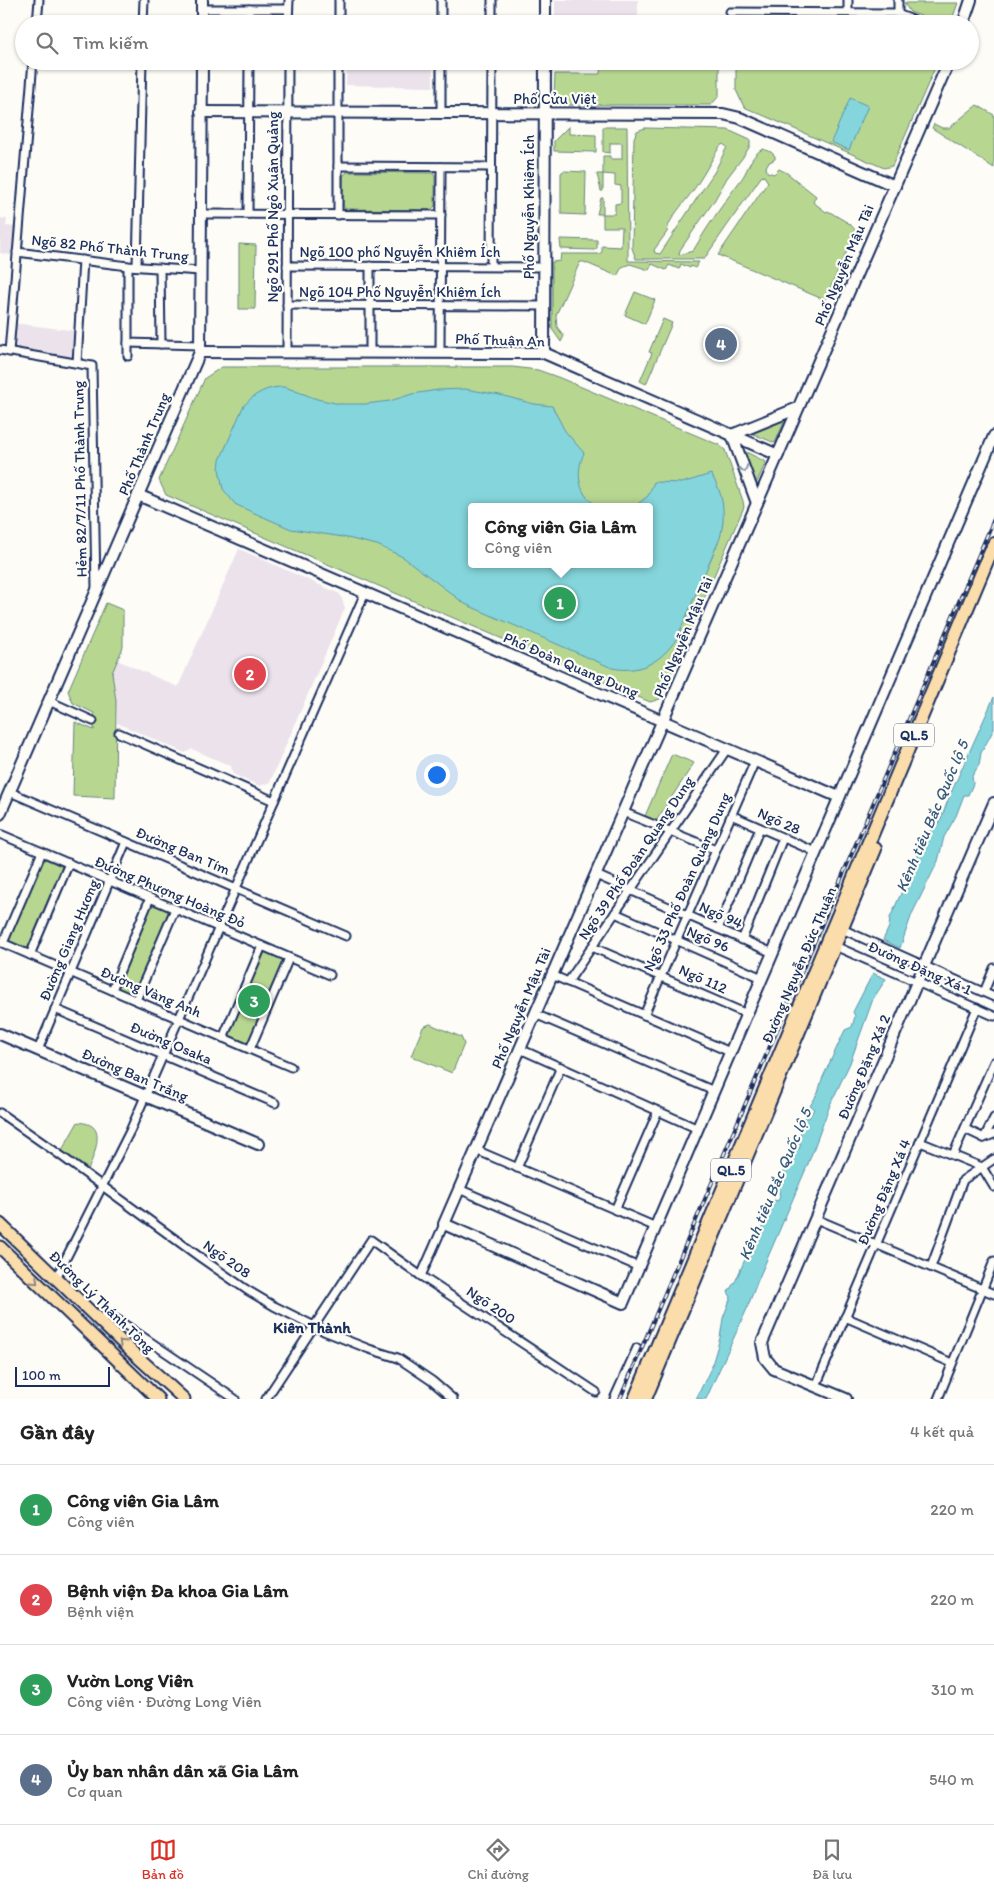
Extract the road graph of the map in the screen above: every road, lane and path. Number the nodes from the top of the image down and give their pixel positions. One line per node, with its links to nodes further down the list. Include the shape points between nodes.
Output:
1 (39, 0): 17 (street)
2 (144, 0): 18 (street)
3 (289, 0): 13 (street)
4 (339, 0): 21 (street)
5 (441, 0): 22 (street)
6 (492, 0): 23 (street)
7 (545, 0): 24 (street)
8 (848, 0): 15 (street)
9 (898, 0): 16 (street)
10 (971, 0): 26 (street)
11 (202, 4): 12 (street)
12 (249, 9): 13 (street); 19 (street)
13 (288, 9): 20 (street)
14 (730, 12): 15 (street)
15 (848, 12): 16 (street)
16 (898, 13): 25 (street)
17 (38, 15)
18 (144, 15)
19 (249, 15)
20 (288, 15)
21 (339, 15)
22 (441, 15)
23 (492, 15)
24 (545, 15)
25 (903, 15)
26 (966, 15)
27 (32, 70): 53 (street)
28 (142, 70): 56 (street)
29 (202, 70): 37 (street, Phố Thành Trung)
30 (249, 70): 38 (street)
31 (288, 70): 39 (street, Ngõ 291 Phố Ngô Xuân Quảng)
32 (338, 70): 40 (street)
33 (441, 70): 41 (street)
34 (492, 70): 42 (street)
35 (545, 70): 43 (street, Phố Nguyễn Khiêm Ích)
36 (945, 70): 47 (street, Phố Nguyễn Mậu Tài)
37 (201, 112): 38 (street, Phố Cửu Việt); 48 (street, Phố Thành Trung)
38 (249, 112): 39 (street, Phố Cửu Việt); 49 (street)
39 (288, 112): 40 (street, Phố Cửu Việt); 50 (street, Ngõ 291 Phố Ngô Xuân Quảng)
40 (338, 113): 41 (street, Phố Cửu Việt); 44 (street)
41 (441, 113): 42 (street, Phố Cửu Việt)
42 (491, 113): 43 (street, Phố Cửu Việt); 46 (street)
43 (544, 114): 47 (street, Phố Cửu Việt, via 735,116); 61 (street, Phố Nguyễn Khiêm Ích)
44 (338, 166): 45 (street); 51 (street)
45 (441, 167): 46 (street); 52 (street)
46 (491, 167): 60 (street)
47 (895, 186): 79 (street, Phố Nguyễn Mậu Tài)
48 (201, 214): 49 (street); 63 (street, Phố Thành Trung)
49 (248, 214): 50 (street)
50 (287, 214): 51 (street); 57 (street, Ngõ 291 Phố Ngô Xuân Quảng)
51 (338, 215): 52 (street)
52 (441, 215): 59 (street)
53 (17, 252): 54 (street, Ngõ 82 Phố Thành Trung); 72 (street)
54 (83, 260): 55 (street, Ngõ 82 Phố Thành Trung); 78 (street)
55 (128, 266): 56 (street, Ngõ 82 Phố Thành Trung); 68 (street)
56 (137, 266): 62 (street, Ngõ 82 Phố Thành Trung)
57 (287, 266): 58 (street, Ngõ 100 phố Nguyễn Khiêm Ích); 64 (street, Ngõ 291 Phố Ngô Xuân Quảng)
58 (370, 266): 59 (street, Ngõ 100 phố Nguyễn Khiêm Ích); 65 (street)
59 (440, 266): 60 (street, Ngõ 100 phố Nguyễn Khiêm Ích); 66 (street)
60 (491, 266): 61 (street, Ngõ 100 phố Nguyễn Khiêm Ích)
61 (544, 267): 67 (street, Phố Nguyễn Khiêm Ích)
62 (160, 268): 63 (street, Ngõ 82 Phố Thành Trung); 69 (street)
63 (200, 271): 70 (street, Phố Thành Trung)
64 (287, 305): 65 (street, Ngõ 104 Phố Nguyễn Khiêm Ích); 73 (street, Ngõ 291 Phố Ngô Xuân Quảng)
65 (370, 305): 66 (street, Ngõ 104 Phố Nguyễn Khiêm Ích); 74 (street)
66 (440, 306): 67 (street, Ngõ 104 Phố Nguyễn Khiêm Ích); 75 (street)
67 (544, 306): 76 (street, Phố Nguyễn Khiêm Ích)
68 (128, 343): 69 (street); 77 (street)
69 (161, 344): 70 (street)
70 (200, 348): 73 (street, Phố Thuận An); 83 (street, Phố Thành Trung)
71 (0, 350): 72 (street)
72 (9, 352): 78 (street)
73 (287, 352): 74 (street, Phố Thuận An)
74 (370, 352): 75 (street, Phố Thuận An)
75 (440, 353): 76 (street, Phố Thuận An)
76 (544, 353): 80 (street, Phố Thuận An)
77 (128, 356)
78 (77, 363): 87 (street, Hẻm 82/7/11 Phố Thành Trung, via 92,366)
79 (798, 408): 80 (street); 82 (street, Phố Nguyễn Mậu Tài)
80 (732, 435): 82 (street, Phố Thuận An); 84 (street, one-way to 84)
81 (994, 436): 96 (street)
82 (778, 455): 84 (street, Phố Nguyễn Mậu Tài)
83 (138, 495): 87 (street, Phố Thành Trung); 88 (street, Phố Đoàn Quang Dung)
84 (757, 503): 91 (street, Phố Nguyễn Mậu Tài)
85 (994, 544): 119 (highway, Đường Nguyễn Đức Thuận / QL.5)
86 (994, 563): 119 (highway, Đường Nguyễn Đức Thuận / QL.5)
87 (96, 592): 89 (street, Phố Thành Trung)
88 (364, 592): 91 (street, Phố Đoàn Quang Dung); 97 (street)
89 (49, 701): 90 (street); 95 (street, Phố Thành Trung)
90 (93, 721)
91 (662, 721): 93 (street, Phố Đoàn Quang Dung); 99 (street, Phố Nguyễn Mậu Tài)
92 (119, 733): 97 (street)
93 (727, 749): 94 (street, Phố Đoàn Quang Dung); 103 (street, Ngõ 39 Phố Đoàn Quang Dung)
94 (755, 761): 96 (street, Phố Đoàn Quang Dung); 101 (street, Ngõ 33 Phố Đoàn Quang Dung)
95 (10, 792): 100 (street, Phố Thành Trung); 106 (street, Đường Ban Tím)
96 (840, 797): 109 (street)
97 (274, 801): 113 (street)
98 (994, 803): 132 (street, Đường Đặng Xá 2)
99 (623, 812): 103 (street); 111 (street, Phố Nguyễn Mậu Tài)
100 (0, 814)
101 (731, 815): 102 (street, Ngõ 28); 107 (street, Ngõ 33 Phố Đoàn Quang Dung)
102 (760, 828): 105 (street, Ngõ 28); 121 (street)
103 (671, 832): 107 (street); 114 (street, Ngõ 39 Phố Đoàn Quang Dung)
104 (0, 834): 108 (street, Đường Phượng Hoàng Đỏ)
105 (783, 838): 109 (street, Ngõ 28); 123 (street)
106 (126, 842): 112 (street, Đường Giang Hương); 113 (street, Đường Ban Tím)
107 (716, 850): 118 (street, Ngõ 33 Phố Đoàn Quang Dung)
108 (42, 852): 110 (street, Đường Phượng Hoàng Đỏ); 125 (street)
109 (816, 852): 129 (street)
110 (69, 863): 112 (street, Đường Phượng Hoàng Đỏ); 130 (street)
111 (596, 875): 114 (street, Ngõ 94); 136 (street, Phố Nguyễn Mậu Tài)
112 (109, 880): 115 (street, Đường Phượng Hoàng Đỏ); 134 (street, Đường Giang Hương)
113 (236, 889): 120 (street); 122 (street, Đường Ban Tím)
114 (631, 890): 117 (street, Ngõ 39 Phố Đoàn Quang Dung); 118 (street, Ngõ 94)
115 (150, 898): 116 (street, Đường Phượng Hoàng Đỏ); 141 (street)
116 (175, 909): 120 (street, Đường Phượng Hoàng Đỏ); 144 (street)
117 (615, 913): 124 (street, Ngõ 96); 128 (street, Ngõ 39 Phố Đoàn Quang Dung)
118 (688, 915): 121 (street, Ngõ 94); 124 (street, Ngõ 33 Phố Đoàn Quang Dung)
119 (838, 927): 126 (highway, Đường Nguyễn Đức Thuận / QL.5); 132 (street, Đường Đặng Xá 1)
120 (219, 928): 127 (street, Đường Phượng Hoàng Đỏ); 151 (street)
121 (718, 929): 123 (street, Ngõ 94)
122 (346, 936)
123 (742, 940): 129 (street, Ngõ 94)
124 (676, 941): 137 (street, Ngõ 33 Phố Đoàn Quang Dung); 138 (street, Ngõ 96)
125 (1, 943): 130 (street, Đường Vàng Anh)
126 (831, 944): 140 (street, Đường Đặng Xá 1); 211 (highway, Đường Nguyễn Đức Thuận / QL.5); 212 (highway, Đường Nguyễn Đức Thuận / QL.5)
127 (262, 946): 131 (street, Đường Phượng Hoàng Đỏ); 153 (street)
128 (592, 947): 137 (street, Ngõ 112); 139 (street, Ngõ 39 Phố Đoàn Quang Dung)
129 (773, 953): 138 (street)
130 (30, 955): 134 (street, Đường Vàng Anh)
131 (289, 958): 135 (street, Đường Phượng Hoàng Đỏ); 154 (street)
132 (924, 966): 140 (street, Đường Đặng Xá 2); 142 (street, Đường Đặng Xá 1)
133 (994, 968): 142 (street)
134 (70, 972): 141 (street, Đường Vàng Anh); 146 (street, Đường Giang Hương)
135 (330, 975)
136 (552, 975): 139 (street); 147 (street, Phố Nguyễn Mậu Tài)
137 (661, 976): 148 (street, Ngõ 112); 149 (street, Ngõ 33 Phố Đoàn Quang Dung)
138 (762, 978): 148 (street)
139 (568, 982): 149 (street)
140 (917, 982): 145 (street, Đường Đặng Xá 1); 183 (street, Đường Đặng Xá 2)
141 (112, 990): 144 (street, Đường Vàng Anh)
142 (984, 992): 143 (street, Đường Đặng Xá 1)
143 (994, 997)
144 (136, 1000): 151 (street, Đường Vàng Anh)
145 (977, 1008): 150 (street, Đường Đặng Xá 1); 172 (street, Đường Đặng Xá 4)
146 (55, 1009): 156 (street, Đường Giang Hương); 158 (street, Đường Osaka)
147 (535, 1014): 155 (street, Phố Nguyễn Mậu Tài); 162 (street)
148 (747, 1014): 157 (street)
149 (644, 1015): 157 (street)
150 (994, 1016)
151 (179, 1019): 153 (street, Đường Vàng Anh); 158 (street)
152 (0, 1034): 156 (street, Đường Ban Trắng)
153 (223, 1038): 154 (street, Đường Vàng Anh)
154 (250, 1049): 160 (street, Đường Vàng Anh)
155 (520, 1049): 161 (street); 174 (street, Phố Nguyễn Mậu Tài)
156 (38, 1050): 163 (street, Đường Ban Trắng)
157 (730, 1052): 162 (street)
158 (163, 1055): 163 (street); 164 (street, Đường Osaka)
159 (994, 1062): 169 (street)
160 (291, 1067)
161 (561, 1067): 165 (street); 178 (street)
162 (714, 1091): 168 (street)
163 (145, 1096): 173 (street, Đường Ban Trắng); 179 (street)
164 (275, 1103)
165 (658, 1111): 168 (street); 182 (street)
166 (0, 1114): 179 (street, Ngõ 208)
167 (994, 1118): 171 (street)
168 (698, 1128): 186 (street)
169 (965, 1129): 171 (street); 175 (street)
170 (994, 1134): 171 (street)
171 (984, 1138)
172 (920, 1142): 175 (street); 187 (street, Đường Đặng Xá 4)
173 (258, 1144)
174 (476, 1150): 178 (street); 181 (street, Phố Nguyễn Mậu Tài)
175 (953, 1156): 177 (street)
176 (994, 1160): 177 (street)
177 (982, 1167): 180 (street); 191 (street, via 963,1180)
178 (516, 1168): 182 (street)
179 (101, 1185): 193 (street); 198 (street, Ngõ 208, via 247,1290)
180 (994, 1187)
181 (460, 1188): 185 (street, Phố Nguyễn Mậu Tài); 190 (street)
182 (615, 1210): 186 (street)
183 (816, 1219): 187 (street); 203 (street, Đường Đặng Xá 2, via 762,1343 765,1358 774,1369)
184 (0, 1224): 193 (main road, Đường Lý Thánh Tông)
185 (444, 1224): 190 (street, via 623,1303); 192 (street)
186 (656, 1228): 190 (street)
187 (876, 1244): 191 (street); 196 (street, Đường Đặng Xá 4)
188 (0, 1247): 202 (main road, Đường Lý Thánh Tông, one-way to 202)
189 (994, 1261): 194 (street)
190 (639, 1267)
191 (931, 1267): 194 (street)
192 (421, 1276): 198 (street, Ngõ 200, via 371,1240); 204 (street, Ngõ 200)
193 (56, 1278): 197 (main road, Đường Lý Thánh Tông)
194 (983, 1289): 195 (street); 201 (street)
195 (994, 1294)
196 (845, 1317): 201 (street); 203 (street, Đường Đặng Xá 4)
197 (98, 1319): 200 (main road, Đường Lý Thánh Tông, one-way to 197); 207 (street, via 109,1316 118,1320)
198 (313, 1326): 208 (street); 209 (street, Ngõ 208, via 398,1358)
199 (637, 1348): 210 (street)
200 (141, 1361): 202 (main road); 206 (main road, Đường Lý Thánh Tông)
201 (952, 1363): 214 (street)
202 (131, 1374): 205 (main road, Đường Lý Thánh Tông)
203 (816, 1386): 213 (street)
204 (596, 1392)
205 (158, 1399)
206 (184, 1399)
207 (235, 1399)
208 (266, 1399)
209 (453, 1399)
210 (614, 1399)
211 (635, 1399)
212 (645, 1399)
213 (846, 1399)
214 (938, 1399)

